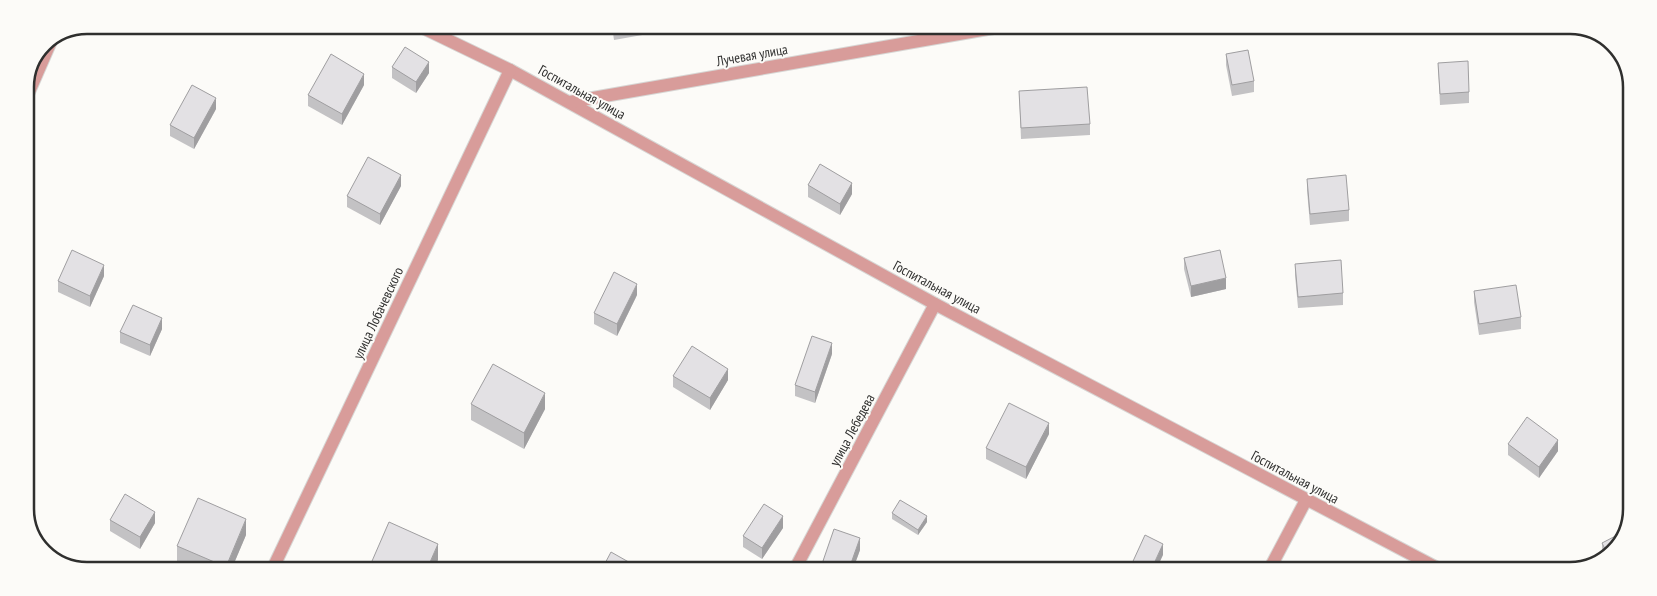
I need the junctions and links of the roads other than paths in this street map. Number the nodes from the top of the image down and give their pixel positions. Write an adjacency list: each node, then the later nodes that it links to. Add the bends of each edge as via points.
1 (436, 34): 4 (street, Госпитальная улица)
2 (959, 34): 6 (street, Лучевая улица)
3 (46, 53): 5 (street)
4 (510, 70): 6 (street, Госпитальная улица); 9 (street, улица Лобачевского)
5 (35, 79)
6 (570, 102): 7 (street, Госпитальная улица)
7 (935, 304): 8 (street, Госпитальная улица); 10 (street, улица Лебедева)
8 (1306, 500): 11 (street); 12 (street, Госпитальная улица)
9 (277, 562)
10 (799, 562)
11 (1272, 562)
12 (1426, 562)

